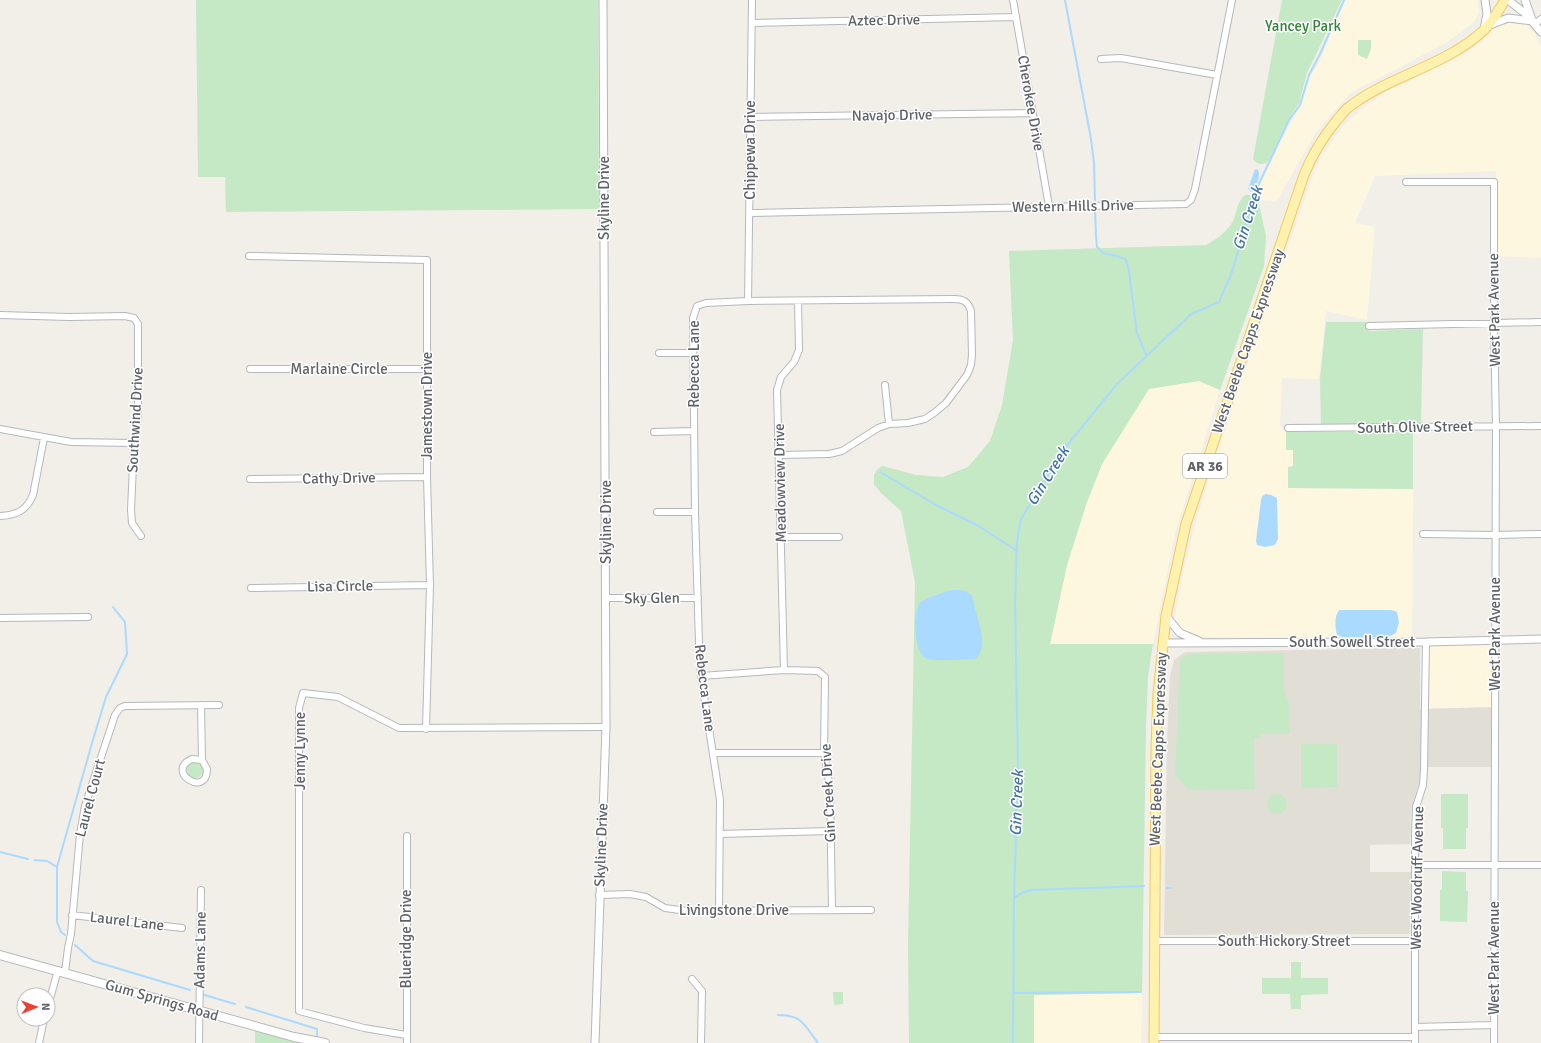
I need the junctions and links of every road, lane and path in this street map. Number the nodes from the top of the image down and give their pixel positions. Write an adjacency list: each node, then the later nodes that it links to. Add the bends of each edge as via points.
1 (603, 0): 55 (street, Skyline Drive)
2 (752, 0): 10 (street, Chippewa Drive)
3 (1013, 0): 8 (street, Cherokee Drive)
4 (1232, 0): 14 (street, Western Hills Drive)
5 (1485, 0): 11 (street, via 1487,14)
6 (1506, 0): 9 (street); 11 (main road, West Beebe Capps Expressway / AR 36)
7 (1525, 0): 9 (street)
8 (1016, 17): 10 (street, Aztec Drive); 15 (street, Cherokee Drive)
9 (1536, 21): 11 (street, via 1508,18); 12 (street)
10 (752, 23): 16 (street, Chippewa Drive)
11 (1484, 29): 57 (main road, West Beebe Capps Expressway / AR 36, via 1451,53 1370,92 1348,108 1312,157 1186,524)
12 (1541, 32)
13 (1101, 59): 14 (street, via 1122,58)
14 (1217, 75): 18 (street, Western Hills Drive, via 1195,189 1191,200 1186,204)
15 (1033, 113): 16 (street, Navajo Drive); 18 (street, Cherokee Drive)
16 (750, 117): 19 (street, Chippewa Drive)
17 (1406, 182): 25 (street, West Park Avenue, via 1494,182)
18 (1049, 206): 19 (street, Western Hills Drive)
19 (750, 213): 21 (street, Chippewa Drive)
20 (249, 256): 30 (street, Jamestown Drive, via 427,260)
21 (748, 301): 22 (street, Rebecca Lane); 28 (street, Rebecca Lane, via 706,303 697,306 693,318)
22 (798, 301): 32 (street, Rebecca Lane, via 960,299 969,305 972,355 967,375 946,403 925,419); 41 (street, Meadowview Drive, via 799,350 794,362 781,377 777,390)
23 (0, 315): 40 (street, Southwind Drive, via 134,318 138,324 138,416)
24 (1541, 322): 25 (street)
25 (1494, 323): 26 (street); 33 (street, West Park Avenue)
26 (1369, 326)
27 (659, 353): 28 (street)
28 (694, 353): 37 (street, Rebecca Lane)
29 (250, 369): 30 (street, Marlaine Circle)
30 (427, 369): 42 (street, Jamestown Drive)
31 (885, 385): 32 (street)
32 (889, 424): 41 (street, Rebecca Lane, via 878,428 842,451 830,454)
33 (1496, 426): 34 (street, South Olive Street); 35 (street, South Olive Street); 49 (street, West Park Avenue)
34 (1541, 426)
35 (1288, 428)
36 (0, 429): 39 (street)
37 (694, 431): 38 (street); 45 (street, Rebecca Lane)
38 (654, 432)
39 (44, 438): 40 (street, via 71,442); 46 (street, via 33,495 29,503 13,515)
40 (134, 443): 50 (street, Southwind Drive, via 131,510 132,523)
41 (780, 455): 51 (street, Meadowview Drive)
42 (427, 477): 43 (street, Cathy Drive); 53 (street, Jamestown Drive)
43 (250, 479)
44 (657, 512): 45 (street)
45 (695, 512): 56 (street, Rebecca Lane)
46 (0, 516)
47 (1423, 534): 49 (street)
48 (1541, 534): 49 (street)
49 (1495, 535): 61 (street, West Park Avenue)
50 (140, 536)
51 (781, 537): 52 (street); 65 (street, Meadowview Drive)
52 (839, 537)
53 (430, 585): 54 (street, Lisa Circle); 70 (street, Jamestown Drive)
54 (251, 588)
55 (606, 598): 56 (street, Sky Glen); 69 (street, Skyline Drive)
56 (698, 598): 66 (street, Rebecca Lane)
57 (1166, 616): 63 (main road, West Beebe Capps Expressway / AR 36); 64 (street, via 1180,633)
58 (88, 617): 59 (street)
59 (0, 618)
60 (1541, 639): 61 (street, South Sowell Street)
61 (1495, 640): 62 (street, South Sowell Street); 79 (street, West Park Avenue)
62 (1426, 642): 64 (street, South Sowell Street); 77 (street, West Woodruff Avenue, via 1424,770 1423,785 1416,807)
63 (1163, 643): 64 (street, South Sowell Street); 87 (main road, West Beebe Capps Expressway / AR 36, via 1156,740)
64 (1207, 643)
65 (784, 670): 66 (street); 71 (street, Gin Creek Drive, via 818,671 825,677)
66 (701, 676): 72 (street, Rebecca Lane)
67 (219, 704): 68 (street, Laurel Court)
68 (201, 705): 73 (street); 85 (street, Laurel Court, via 120,708 85,806 78,841)
69 (606, 727): 70 (street, Jenny Lynne); 81 (street, Skyline Drive)
70 (426, 729): 97 (street, Jenny Lynne, via 399,728 338,697 303,693 299,708 299,1011 364,1028)
71 (824, 753): 72 (street); 74 (street, Gin Creek Drive, via 830,788)
72 (714, 754): 75 (street, Rebecca Lane, via 720,800)
73 (202, 760): 73 (street, via 192,758 186,763 183,771 189,781 201,781 206,776 207,769)
74 (831, 831): 75 (street); 83 (street, Gin Creek Drive)
75 (720, 834): 82 (street, Rebecca Lane)
76 (407, 836): 97 (street, Blueridge Drive)
77 (1415, 865): 79 (street); 88 (street, West Woodruff Avenue)
78 (1541, 865): 79 (street)
79 (1495, 866): 94 (street, West Park Avenue)
80 (201, 890): 93 (street, Adams Lane)
81 (600, 895): 82 (street, Livingstone Drive, via 630,894 646,897 665,908 675,910); 104 (street, Skyline Drive)
82 (719, 910): 83 (street, Livingstone Drive)
83 (832, 910): 84 (street, Livingstone Drive)
84 (871, 910)
85 (72, 915): 86 (street, Laurel Lane); 90 (street, Laurel Court, via 71,934)
86 (182, 928)
87 (1154, 941): 88 (street, South Hickory Street); 98 (main road, West Beebe Capps Expressway / AR 36)
88 (1415, 941): 96 (street, West Woodruff Avenue)
89 (0, 955): 90 (main road, Gum Springs Road)
90 (62, 971): 92 (street, Laurel Court); 93 (main road, Gum Springs Road)
91 (692, 979): 105 (street, via 702,991)
92 (56, 987)
93 (199, 1011): 101 (street, Adams Lane); 102 (main road, Gum Springs Road)
94 (1494, 1025): 96 (street); 106 (street, West Park Avenue)
95 (43, 1027): 100 (street)
96 (1415, 1027): 99 (street, West Woodruff Avenue)
97 (406, 1035): 103 (street, Blueridge Drive)
98 (1154, 1040): 99 (street)
99 (1415, 1040)
100 (40, 1043)
101 (199, 1043)
102 (325, 1043)
103 (407, 1043)
104 (595, 1043)
105 (702, 1043)
106 (1494, 1043)

